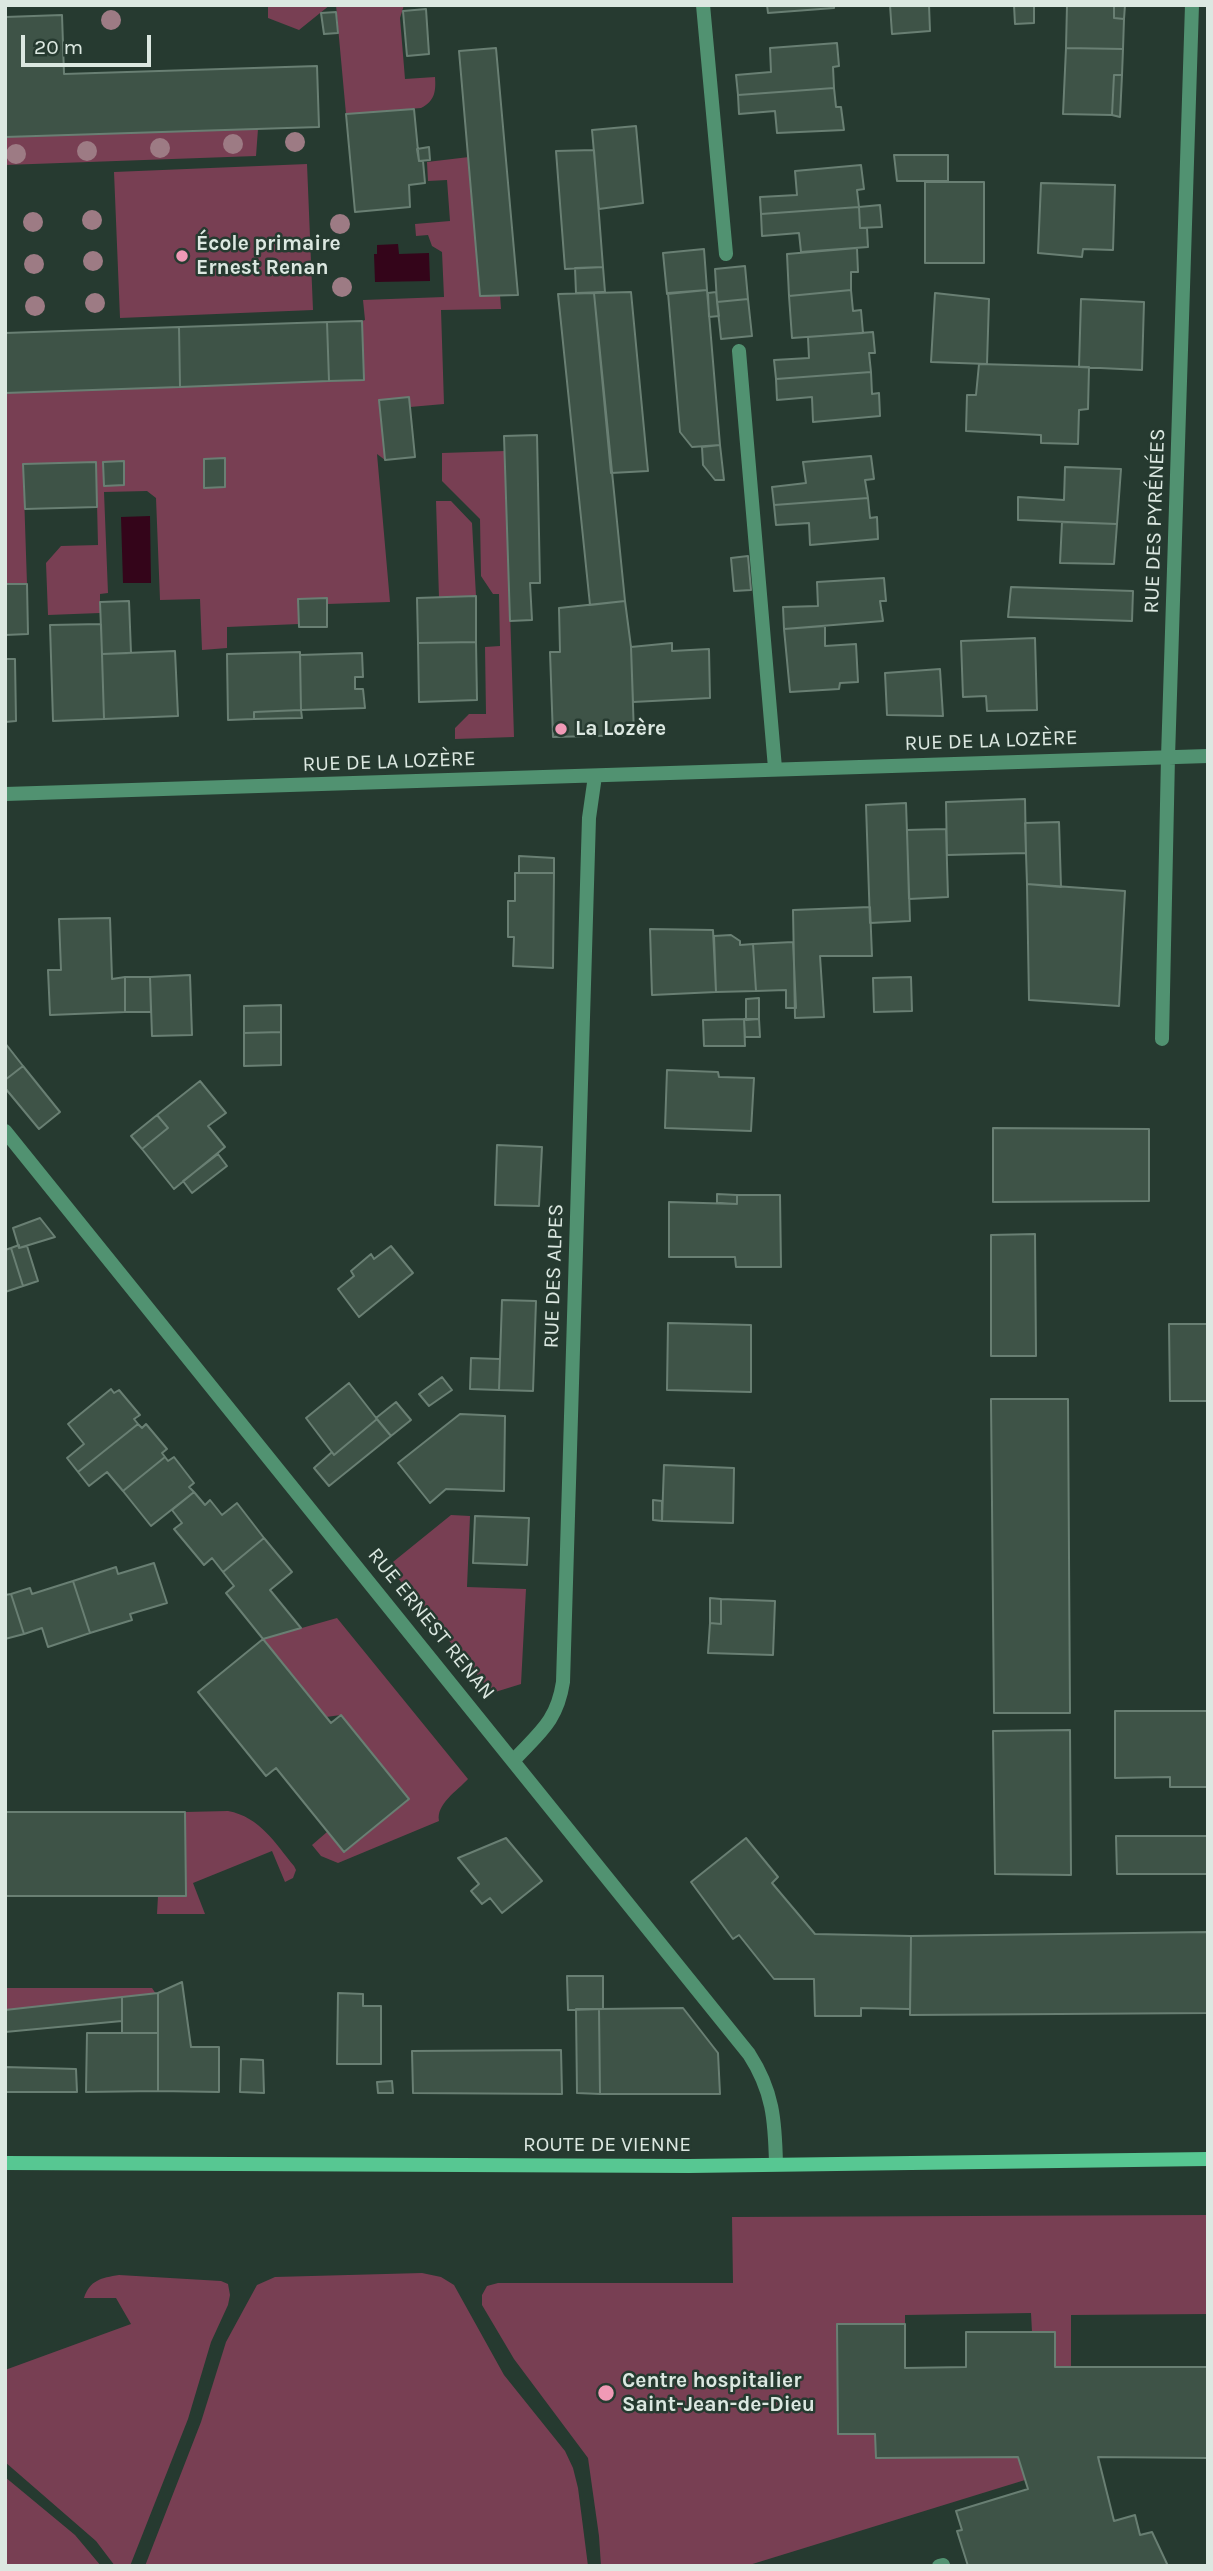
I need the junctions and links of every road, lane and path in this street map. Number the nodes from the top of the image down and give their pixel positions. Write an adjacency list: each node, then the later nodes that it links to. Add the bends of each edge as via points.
1 (703, 5): 3 (street)
2 (1192, 5): 6 (street, RUE DES PYRÉNÉES)
3 (726, 254)
4 (739, 351): 7 (street)
5 (1208, 756): 6 (street, RUE DE LA LOZÈRE)
6 (1168, 757): 7 (street, RUE DE LA LOZÈRE); 10 (street, RUE DES PYRÉNÉES)
7 (775, 768): 8 (street, RUE DE LA LOZÈRE)
8 (595, 776): 9 (street, RUE DE LA LOZÈRE); 12 (street, RUE DES ALPES, via 589,818 563,1682 560,1702 548,1725)
9 (5, 794)
10 (1162, 1039)
11 (5, 1131): 12 (street, RUE ERNEST RENAN)
12 (514, 1760): 15 (street, RUE ERNEST RENAN, via 762,2074 775,2123)
13 (1208, 2159): 15 (main road, ROUTE DE VIENNE)
14 (5, 2163): 15 (main road, ROUTE DE VIENNE)
15 (776, 2164)

